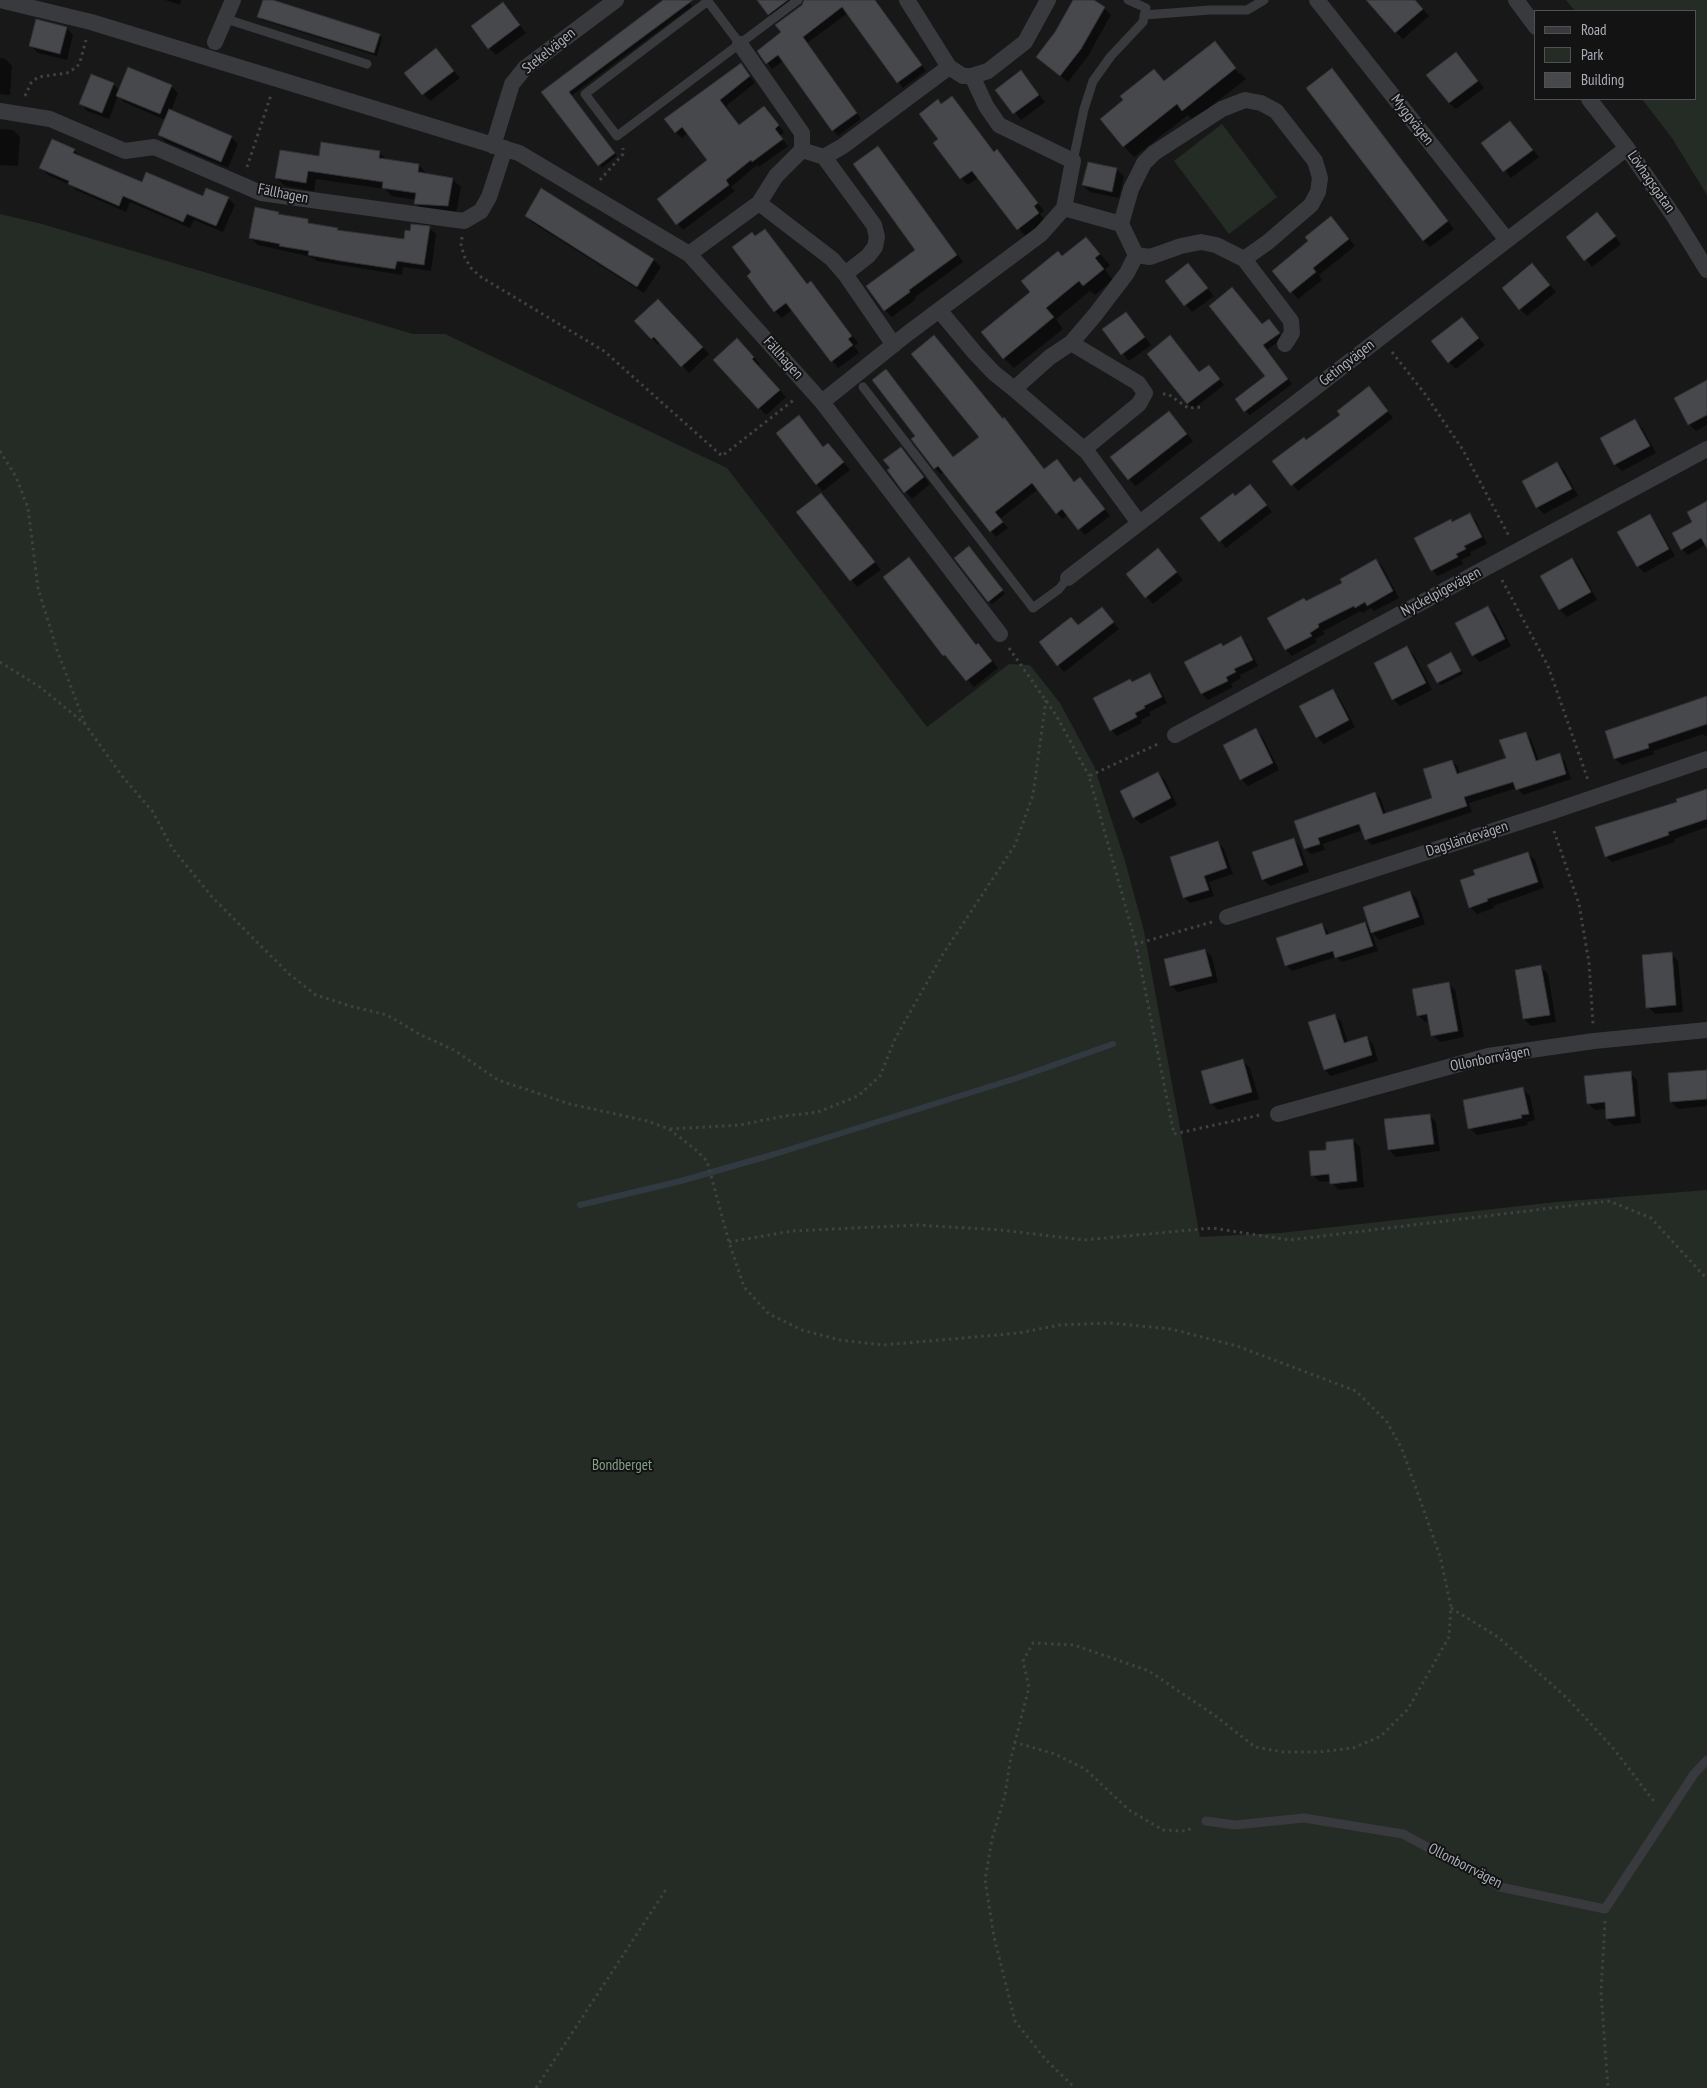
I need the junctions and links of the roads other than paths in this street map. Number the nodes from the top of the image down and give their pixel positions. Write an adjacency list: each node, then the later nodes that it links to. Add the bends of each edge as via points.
1 (0, 0): 22 (street, Fällhagen, via 91,22)
2 (234, 0): 13 (street)
3 (616, 0): 22 (street, Stekelvägen, via 525,68 512,84)
4 (798, 0): 16 (lane)
5 (907, 0): 18 (street)
6 (1048, 0): 19 (street, via 1025,42 988,71)
7 (1128, 0): 12 (lane, via 1146,8)
8 (1264, 0): 12 (lane, via 1247,10)
9 (1317, 0): 30 (street, Myggvägen)
10 (1516, 0): 14 (street)
11 (708, 1): 16 (lane); 16 (lane, via 585,94 617,136)
12 (1144, 15): 26 (lane, via 1143,22 1093,80)
13 (226, 19): 15 (street); 17 (lane)
14 (1534, 24)
15 (215, 42)
16 (740, 44): 24 (street, via 802,133)
17 (367, 64)
18 (949, 67): 19 (street, via 962,76); 25 (street, via 844,146)
19 (972, 76): 26 (street, via 999,125)
20 (1590, 100): 23 (street, Lövhagsgatan)
21 (0, 111): 22 (street, Fällhagen, via 50,119 124,151 154,147 261,193 464,221 481,211 490,197)
22 (499, 147): 31 (street, Fällhagen, via 519,153)
23 (1627, 148): 30 (street, Getingvägen); 34 (street, Lövhagsgatan)
24 (802, 150): 25 (street); 27 (street, via 776,176)
25 (824, 156): 35 (street, via 874,225 877,237 868,256)
26 (1073, 161): 28 (street)
27 (759, 203): 31 (street); 35 (street, via 832,260)
28 (1064, 208): 29 (street); 36 (street, via 1041,234)
29 (1121, 224): 32 (street); 33 (street, via 1131,189 1144,163 1154,153 1233,103 1253,100 1276,111 1315,161 1320,178 1311,206)
30 (1507, 240): 45 (street, Getingvägen)
31 (689, 254): 42 (street, Fällhagen)
32 (1136, 255): 33 (street, via 1150,257 1201,242 1216,245); 37 (street, via 1096,315)
33 (1244, 259): 38 (street, via 1291,321 1292,334)
34 (1707, 270)
35 (845, 274): 39 (street)
36 (940, 310): 39 (street); 41 (street, via 975,353)
37 (1071, 343): 41 (street); 43 (street, via 1138,383 1145,393 1139,404)
38 (1285, 344)
39 (894, 345): 42 (street)
40 (864, 387): 46 (lane, via 1033,608)
41 (1014, 388): 43 (street)
42 (822, 402): 47 (street, Fällhagen)
43 (1084, 449): 45 (street)
44 (1707, 449): 48 (street, Nyckelpigevägen)
45 (1139, 523): 46 (street, Getingvägen)
46 (1068, 578)
47 (1000, 634)
48 (1175, 735)
49 (1707, 759): 50 (street, Dagsländevägen, via 1548,814)
50 (1227, 917)
51 (1707, 1030): 52 (street, Ollonborrvägen, via 1488,1056)
52 (1278, 1114)
53 (1707, 1760): 54 (lane, Ollonborrvägen, via 1694,1774 1606,1909 1500,1887 1403,1834 1304,1818 1235,1825)
54 (1206, 1821)

